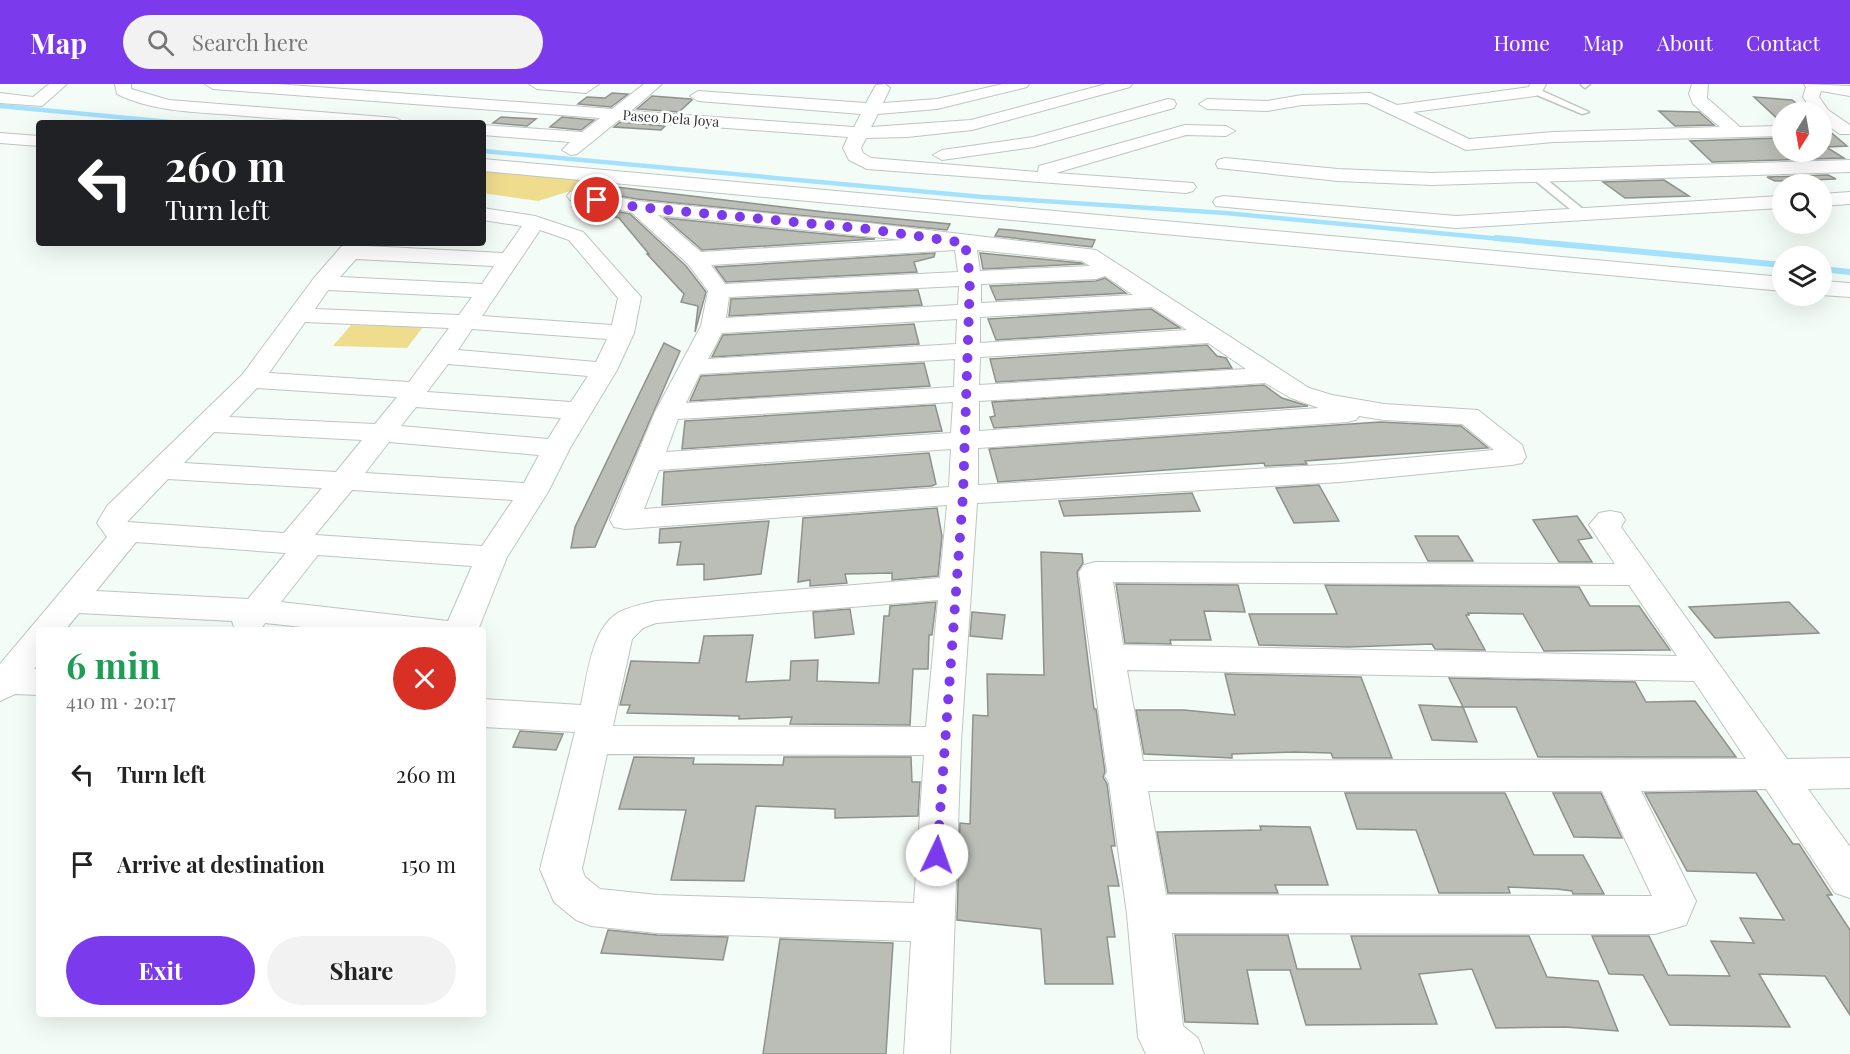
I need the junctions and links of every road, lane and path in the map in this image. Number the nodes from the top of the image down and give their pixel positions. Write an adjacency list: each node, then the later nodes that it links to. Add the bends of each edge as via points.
1 (213, 84): 14 (street, Paseo Dela Joya)
2 (537, 84): 3 (street, via 586,88)
3 (591, 84)
4 (654, 84): 26 (street)
5 (713, 84): 22 (street, via 698,96)
6 (1021, 84): 22 (street, via 938,104)
7 (1124, 84): 21 (street, Paseo Dela Joya)
8 (1700, 84): 37 (street, via 1696,94 1699,100)
9 (1813, 84): 16 (street); 18 (street)
10 (0, 86): 11 (street)
11 (54, 87): 24 (street)
12 (860, 87): 22 (street, via 891,88)
13 (1537, 87): 23 (street); 27 (lane, via 1585,111)
14 (338, 88): 25 (street); 26 (street, Paseo Dela Joya)
15 (118, 90): 25 (street, via 169,105)
16 (1850, 90)
17 (0, 98): 24 (street)
18 (1814, 102)
19 (1168, 104): 31 (street)
20 (1207, 104): 23 (street, via 1267,106 1355,97 1370,98)
21 (1043, 108): 31 (street); 38 (street, Paseo Dela Joya, via 972,125)
22 (871, 109): 38 (street)
23 (1394, 110): 37 (street, via 1466,145 1525,138)
24 (24, 112): 30 (street)
25 (291, 114): 28 (street)
26 (615, 114): 32 (street, via 578,144); 38 (street, Paseo Dela Joya)
27 (1570, 115)
28 (361, 120)
29 (1832, 120): 33 (street)
30 (36, 122)
31 (1089, 126): 41 (street); 42 (street, via 1034,142)
32 (486, 130)
33 (1848, 130): 35 (street)
34 (1772, 131): 37 (street)
35 (1832, 131)
36 (1226, 132): 41 (street, via 1185,130)
37 (1735, 132)
38 (859, 133): 43 (street, via 852,148 855,156)
39 (0, 138): 40 (street)
40 (36, 141)
41 (1132, 147): 49 (street); 51 (street, via 1150,164)
42 (973, 153): 43 (street); 48 (street)
43 (867, 163): 48 (street)
44 (1226, 164): 47 (street)
45 (486, 165): 75 (street)
46 (1850, 166): 50 (street)
47 (1248, 167): 50 (street, via 1403,178); 58 (street)
48 (996, 174): 49 (street)
49 (1023, 176): 51 (street)
50 (1536, 176): 62 (lane)
51 (1159, 185): 52 (street)
52 (1186, 187)
53 (577, 196): 59 (street)
54 (1850, 198): 55 (street)
55 (1832, 199)
56 (1223, 202): 58 (street)
57 (1772, 203): 62 (street)
58 (1266, 205): 62 (street, via 1456,222)
59 (637, 207): 60 (street); 70 (street)
60 (723, 213): 64 (street); 69 (street)
61 (486, 214): 63 (street)
62 (1585, 216)
63 (535, 222): 71 (street); 85 (street, via 576,236 630,297)
64 (806, 223): 65 (street); 68 (street)
65 (965, 243): 68 (street); 72 (street, via 1088,255); 73 (street)
66 (354, 248): 67 (street); 74 (street)
67 (449, 249): 71 (street)
68 (837, 252): 69 (street)
69 (761, 255): 70 (street)
70 (696, 259): 79 (street)
71 (510, 260): 78 (street)
72 (1112, 271): 73 (street); 80 (street)
73 (970, 278): 79 (street); 81 (street)
74 (322, 283): 78 (street); 82 (street)
75 (1772, 283)
76 (1832, 289): 77 (street)
77 (1850, 290)
78 (489, 291): 83 (street)
79 (719, 291): 84 (street)
80 (1159, 300): 81 (street); 86 (street)
81 (969, 310): 84 (street); 87 (street)
82 (298, 315): 83 (street); 92 (street)
83 (467, 322): 85 (street); 88 (street)
84 (713, 326): 89 (street)
85 (622, 333): 90 (street)
86 (1212, 336): 87 (street); 91 (street)
87 (967, 351): 89 (street); 93 (street)
88 (441, 356): 90 (street); 94 (street)
89 (694, 367): 96 (street)
90 (604, 370): 95 (street)
91 (1270, 375): 93 (street); 97 (street, via 1300,393 1327,402)
92 (251, 380): 94 (street); 98 (street)
93 (965, 392): 96 (street); 100 (street)
94 (412, 394): 95 (street); 99 (street)
95 (579, 411): 101 (street)
96 (668, 412): 102 (street)
97 (1384, 412): 100 (street); 106 (street, via 1469,416 1512,451 1512,457 1340,473)
98 (209, 424): 99 (street); 103 (street)
99 (382, 433): 101 (street); 104 (street)
100 (964, 441): 102 (street); 106 (street)
101 (556, 447): 105 (street)
102 (648, 462): 106 (street, via 625,520)
103 (159, 471): 104 (street); 108 (street, via 112,523 118,531)
104 (345, 481): 105 (street); 109 (street)
105 (533, 492): 110 (street)
106 (963, 495): 112 (street)
107 (1610, 519): 111 (street, via 1604,525)
108 (128, 532): 109 (street); 113 (street)
109 (301, 544): 110 (street); 114 (street)
110 (491, 557): 117 (street)
111 (1636, 575): 119 (street, via 1095,572); 120 (street)
112 (955, 588): 123 (street, via 656,612 632,619 618,632); 124 (street)
113 (69, 601): 114 (street); 115 (street)
114 (249, 620): 116 (street)
115 (48, 627)
116 (381, 627)
117 (462, 627)
118 (36, 644): 121 (street)
119 (1109, 657): 120 (street); 127 (street)
120 (1705, 669): 125 (street)
121 (11, 683)
122 (486, 713): 123 (street)
123 (594, 730): 124 (street); 131 (street, via 561,869 569,889 591,907 657,915)
124 (943, 741): 131 (street)
125 (1774, 772): 126 (street); 128 (street); 129 (street)
126 (1850, 773)
127 (1124, 776): 128 (street); 130 (street)
128 (1614, 776): 130 (street, via 1675,901 1671,912)
129 (1850, 880)
130 (1148, 915): 133 (street, via 1161,1037)
131 (933, 923): 132 (street)
132 (927, 1054)
133 (1181, 1054)

